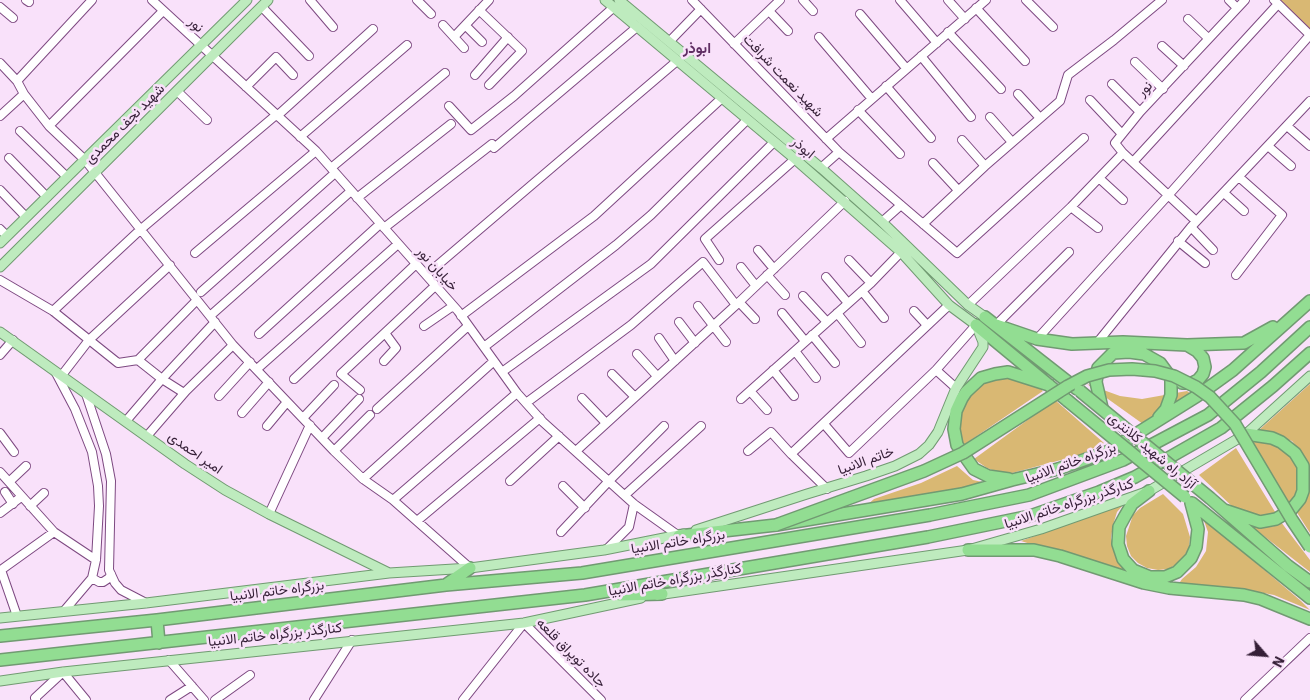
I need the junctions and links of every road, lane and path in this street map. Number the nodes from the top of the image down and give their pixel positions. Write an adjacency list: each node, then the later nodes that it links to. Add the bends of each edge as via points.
1 (92, 0): 67 (street)
2 (247, 0): 53 (main road, شهید نجف محمدی)
3 (310, 0): 36 (street)
4 (489, 0): 25 (street)
5 (606, 0): 20 (main road, ابوذر)
6 (692, 0): 24 (street, شهید نعمت شرافت)
7 (780, 0): 27 (street)
8 (803, 0): 28 (street)
9 (900, 0): 49 (street)
10 (948, 0): 32 (street)
11 (986, 0): 22 (street)
12 (1026, 0): 38 (street)
13 (1162, 0): 88 (street, via 1068,75 1060,101)
14 (1229, 0): 23 (street)
15 (1245, 0): 23 (street, نور)
16 (420, 1): 29 (street)
17 (157, 2): 26 (street, نور)
18 (1276, 2): 42 (street); 112 (street)
19 (265, 3): 55 (street); 57 (main road, شهید نجف محمدی)
20 (616, 4): 37 (main road, ابوذر); 48 (main road, ابوذر); 81 (street, via 514,96 471,130)
21 (0, 7): 31 (street)
22 (976, 8): 32 (street); 59 (street)
23 (1237, 8): 46 (street, نور)
24 (701, 9): 48 (street); 50 (street, شهید نعمت شرافت)
25 (480, 10): 35 (street); 44 (street)
26 (163, 11): 53 (street, نور); 92 (street)
27 (769, 11): 40 (street); 50 (street)
28 (813, 11)
29 (431, 14)
30 (860, 14): 63 (street)
31 (13, 18)
32 (965, 19): 41 (street)
33 (1188, 19): 46 (street)
34 (442, 25): 43 (street)
35 (466, 26): 43 (street); 47 (street)
36 (334, 27)
37 (637, 27): 58 (main road, ابوذر); 138 (street, via 494,148 492,144)
38 (1053, 27)
39 (373, 30): 84 (street)
40 (788, 30)
41 (948, 32): 49 (street); 72 (street)
42 (1310, 35): 126 (street)
43 (454, 37): 54 (street)
44 (508, 37): 66 (street); 69 (street, via 522,51)
45 (819, 37): 78 (street)
46 (1208, 38): 62 (street, نور)
47 (482, 42)
48 (669, 42): 116 (main road, ابوذر)
49 (937, 43): 56 (street)
50 (734, 44): 99 (street, شهید نعمت شرافت)
51 (407, 45): 96 (street)
52 (1162, 46): 62 (street)
53 (201, 47): 57 (street, نور); 111 (main road, شهید نجف محمدی)
54 (464, 48)
55 (309, 56)
56 (921, 56): 63 (street); 86 (street)
57 (212, 57): 71 (street, خیابان نور); 74 (main road, شهید نجف محمدی)
58 (677, 61): 77 (main road, ابوذر); 159 (street)
59 (1024, 61)
60 (1135, 62): 73 (street)
61 (0, 63): 67 (street)
62 (1184, 66): 73 (street, نور)
63 (906, 68): 70 (street)
64 (445, 73): 117 (street)
65 (293, 75): 71 (street, via 276,57)
66 (475, 75)
67 (18, 81): 75 (street)
68 (1112, 84): 83 (street)
69 (489, 85)
70 (886, 86): 78 (street); 97 (street)
71 (246, 87): 84 (street, خیابان نور)
72 (1002, 89)
73 (1163, 89): 83 (street, نور)
74 (177, 92): 89 (street); 118 (main road, شهید نجف محمدی)
75 (24, 94): 85 (street); 92 (street)
76 (1018, 94): 88 (street)
77 (722, 98): 90 (main road, ابوذر); 184 (street, via 594,216)
78 (872, 99): 82 (street)
79 (1090, 100): 95 (street)
80 (1310, 101): 93 (street)
81 (449, 106)
82 (858, 110): 99 (street); 108 (street)
83 (1140, 112): 95 (street, نور)
84 (276, 115): 96 (street, خیابان نور); 141 (street)
85 (0, 116)
86 (971, 117)
87 (990, 117): 102 (street)
88 (1040, 118): 102 (street)
89 (207, 120)
90 (747, 120): 101 (main road, ابوذر); 212 (street, via 616,246)
91 (451, 124): 128 (street)
92 (49, 126): 111 (street)
93 (1287, 126): 103 (street); 104 (street)
94 (20, 131): 120 (street)
95 (1122, 134): 107 (street, via 1115,143)
96 (300, 137): 105 (street, خیابان نور)
97 (931, 138)
98 (1084, 138): 136 (street, شهید نعمت شرافت, via 957,253)
99 (826, 139): 106 (street, شهید نعمت شرافت)
100 (962, 140): 114 (street)
101 (774, 142): 110 (main road, ابوذر); 226 (street, via 651,264)
102 (1012, 142): 114 (street)
103 (1268, 146): 115 (street); 119 (street)
104 (1310, 146)
105 (316, 151): 117 (street, خیابان نور); 150 (street)
106 (839, 152): 116 (street); 131 (street, شهید نعمت شرافت)
107 (1123, 153): 112 (street); 121 (street)
108 (900, 154)
109 (9, 158): 127 (street)
110 (795, 159): 130 (main road, ابوذر); 151 (street, via 705,239)
111 (85, 160): 118 (street); 120 (main road, شهید نجف محمدی)
112 (1133, 162): 126 (street)
113 (933, 163): 123 (street)
114 (984, 166): 123 (street)
115 (1291, 166)
116 (821, 168): 135 (main road, ابوذر)
117 (333, 170): 124 (street, خیابان نور); 168 (street)
118 (95, 172): 141 (street); 156 (main road, شهید نجف محمدی)
119 (1239, 177): 125 (street); 161 (street, via 1282,216)
120 (67, 178): 127 (main road, شهید نجف محمدی)
121 (1099, 178): 129 (street); 132 (street)
122 (0, 190): 134 (street)
123 (958, 190): 136 (street)
124 (351, 191): 128 (street, خیابان نور); 186 (street)
125 (1224, 193): 133 (street); 137 (street)
126 (1168, 195): 137 (street); 202 (street)
127 (47, 197): 134 (main road, شهید نجف محمدی)
128 (357, 198): 138 (street, خیابان نور)
129 (1123, 200)
130 (845, 201): 148 (main road, ابوذر); 158 (street)
131 (901, 205): 135 (street); 136 (street, شهید نعمت شرافت)
132 (1071, 207): 139 (street); 176 (street)
133 (1244, 211)
134 (26, 217): 142 (main road, شهید نجف محمدی)
135 (882, 222): 176 (main road, ابوذر)
136 (923, 224)
137 (1194, 224): 143 (street); 147 (street)
138 (382, 226): 145 (street, خیابان نور); 199 (street)
139 (1098, 228)
140 (0, 229): 142 (street)
141 (140, 230): 155 (street); 180 (street)
142 (7, 236): 144 (main road, شهید نجف محمدی)
143 (1178, 241): 153 (street); 209 (street)
144 (0, 243)
145 (398, 244): 154 (street, خیابان نور); 223 (street)
146 (758, 250): 158 (street)
147 (1213, 250)
148 (901, 252): 164 (street); 175 (main road, ابوذر)
149 (1069, 252): 195 (street)
150 (196, 253)
151 (719, 260)
152 (849, 260): 164 (street)
153 (1205, 263)
154 (416, 264): 159 (street, خیابان نور); 234 (street)
155 (170, 265): 171 (street); 204 (street)
156 (0, 267)
157 (741, 267): 166 (street)
158 (774, 269): 160 (street)
159 (426, 275): 165 (street, خیابان نور)
160 (767, 275): 166 (street); 169 (street)
161 (1236, 275)
162 (826, 277): 174 (street)
163 (0, 280): 180 (street)
164 (871, 283): 167 (street)
165 (436, 286): 177 (street, خیابان نور); 198 (street)
166 (756, 286): 173 (street)
167 (862, 291): 174 (street); 185 (street)
168 (201, 292)
169 (785, 295)
170 (803, 296): 190 (street)
171 (197, 300): 186 (street); 217 (street)
172 (1310, 302): 179 (highway)
173 (738, 303): 187 (street); 194 (street); 251 (street, via 702,262 631,325)
174 (848, 303): 183 (street)
175 (949, 305): 188 (main road, ابوذر); 191 (street)
176 (968, 305): 188 (main road, ابوذر)
177 (453, 306): 184 (street, خیابان نور); 192 (street)
178 (698, 306): 194 (street)
179 (1300, 310): 211 (highway, via 1244,343); 262 (highway, via 1232,370)
180 (53, 311): 204 (street)
181 (914, 311): 191 (street)
182 (782, 313): 207 (street)
183 (837, 313): 190 (street); 208 (street)
184 (461, 316): 193 (street, خیابان نور)
185 (884, 318)
186 (213, 319): 210 (street); 233 (street)
187 (755, 319)
188 (980, 321): 195 (highway, آزاد راه شهید کلانتری); 225 (street); 237 (highway, آزاد راه شهید کلانتری); 238 (main road, خاتم الانبیا, via 983,347)
189 (679, 322): 205 (street)
190 (826, 322): 200 (street)
191 (928, 325): 261 (street)
192 (424, 326)
193 (468, 326): 212 (street, خیابان نور); 253 (street)
194 (713, 326): 205 (street); 206 (street)
195 (996, 326): 202 (highway); 252 (highway, آزاد راه شهید کلانتری, bridge)
196 (1310, 327): 315 (highway, بزرگراه خاتم الانبیا, via 1208,414 1123,460 1029,495 930,516 582,573)
197 (0, 332): 203 (main road, امیر احمدی)
198 (385, 333): 218 (street, via 396,348); 239 (street, via 341,374)
199 (259, 334)
200 (812, 335): 207 (street); 222 (street)
201 (659, 338): 220 (street)
202 (1037, 339): 209 (highway, via 1072,344)
203 (13, 340): 215 (street); 227 (main road, امیر احمدی)
204 (89, 340): 217 (street, via 118,363); 227 (street)
205 (695, 342): 220 (street)
206 (726, 342)
207 (805, 342): 213 (street)
208 (861, 342)
209 (1097, 343): 211 (highway)
210 (233, 345): 221 (street); 241 (street)
211 (1187, 345): 232 (highway, via 1203,358 1206,367 1203,374 1192,383 1181,383)
212 (484, 347): 219 (street, خیابان نور)
213 (794, 351): 224 (street); 231 (street)
214 (1310, 353): 317 (highway, via 1221,428 1135,477 1030,516)
215 (0, 354)
216 (637, 354): 229 (street)
217 (138, 360): 233 (street)
218 (384, 361)
219 (494, 361): 226 (street, خیابان نور); 279 (street)
220 (675, 361): 229 (street)
221 (250, 362): 223 (street); 244 (street)
222 (835, 363)
223 (257, 369): 235 (street)
224 (773, 370): 240 (street); 245 (street)
225 (936, 370): 238 (street); 261 (street, via 850,453)
226 (502, 372): 242 (street, خیابان نور)
227 (59, 373): 243 (main road, امیر احمدی); 308 (street, via 92,452 99,506)
228 (612, 374): 246 (street)
229 (658, 376): 246 (street)
230 (1310, 376): 268 (main road, کنارگذر بزرگراه خاتم الانبیا)
231 (816, 378)
232 (1171, 378): 252 (highway, via 1160,362 1144,354 1113,353 1098,368 1096,382); 262 (highway, via 1171,395 1166,409)
233 (162, 379): 241 (street); 259 (street)
234 (294, 379)
235 (269, 382): 250 (street); 255 (street)
236 (334, 385): 257 (street)
237 (1049, 385): 280 (highway, via 1008,372 995,374 981,378 966,392 956,411 956,445 968,463 988,476); 292 (highway, آزاد راه شهید کلانتری, bridge)
238 (956, 388): 285 (main road, خاتم الانبیا, via 929,446 895,466)
239 (360, 390)
240 (750, 391): 249 (street); 254 (street)
241 (184, 393): 269 (street)
242 (517, 393): 251 (street, خیابان نور); 291 (street)
243 (86, 394): 259 (main road, امیر احمدی); 312 (street, via 106,454 111,481)
244 (219, 396)
245 (794, 396)
246 (635, 397): 260 (street)
247 (582, 398): 260 (street)
248 (359, 399): 271 (street)
249 (741, 399)
250 (287, 402): 257 (street); 263 (street)
251 (526, 403): 258 (street, خیابان نور)
252 (1102, 408): 297 (highway, آزاد راه شهید کلانتری, bridge)
253 (377, 409)
254 (767, 410)
255 (242, 414)
256 (370, 415): 272 (street)
257 (303, 418): 264 (street)
258 (540, 418): 270 (street, خیابان نور); 300 (street)
259 (126, 421): 269 (main road, امیر احمدی)
260 (606, 423): 273 (street)
261 (824, 424): 276 (street)
262 (1153, 424): 280 (highway, via 1109,451 1058,469)
263 (266, 426)
264 (310, 426): 271 (street); 299 (street)
265 (664, 426): 283 (street)
266 (700, 426): 289 (street)
267 (0, 433): 275 (street)
268 (1246, 434): 286 (main road, کنارگذر بزرگراه خاتم الانبیا); 297 (highway, via 1272,438 1295,453 1303,466 1303,491 1291,510 1276,519 1260,522)
269 (147, 436): 299 (main road, امیر احمدی, via 224,490)
270 (559, 436): 273 (street, خیابان نور); 281 (street)
271 (322, 438): 272 (street)
272 (334, 451): 279 (street)
273 (576, 451): 283 (street, خیابان نور)
274 (748, 451): 276 (street, via 771,432)
275 (14, 452)
276 (790, 454): 285 (street)
277 (26, 466): 282 (street)
278 (0, 472): 282 (street)
279 (363, 479): 291 (street)
280 (1012, 480): 301 (highway, via 962,494)
281 (510, 481)
282 (8, 482): 290 (street)
283 (608, 482): 289 (street, خیابان نور); 296 (street)
284 (563, 486): 296 (street)
285 (827, 489): 304 (main road, خاتم الانبیا)
286 (1149, 491): 292 (highway, via 1132,504 1119,528 1118,544 1123,559 1133,570 1150,577 1177,572 1191,558 1198,529); 307 (main road, کنارگذر بزرگراه خاتم الانبیا, via 1041,529)
287 (5, 492): 293 (street)
288 (44, 493): 295 (street)
289 (625, 495): 294 (street, خیابان نور)
290 (21, 497): 293 (street); 295 (street)
291 (393, 500): 300 (street)
292 (1188, 500): 318 (highway, آزاد راه شهید کلانتری)
293 (12, 504): 298 (street)
294 (634, 504): 304 (street, خیابان نور); 306 (street, via 629,527)
295 (30, 506): 302 (street)
296 (585, 508): 303 (street)
297 (1224, 510): 314 (highway, آزاد راه شهید کلانتری)
298 (0, 514)
299 (268, 514): 311 (main road, امیر احمدی)
300 (417, 521): 309 (street)
301 (776, 525): 304 (highway); 305 (highway, bridge, via 915,474 962,453 1087,376 1108,370 1132,369 1174,376 1210,398 1235,424)
302 (54, 532): 308 (street); 310 (street)
303 (561, 532)
304 (679, 536): 306 (main road)
305 (1310, 547)
306 (606, 549): 309 (main road)
307 (968, 550): 316 (main road, کنارگذر بزرگراه خاتم الانبیا); 323 (highway, via 1034,550 1144,583 1261,599)
308 (96, 560): 313 (street)
309 (470, 568): 311 (main road); 315 (highway)
310 (1, 570): 321 (street)
311 (389, 573): 319 (main road)
312 (111, 574): 313 (street, via 103,582); 319 (street, via 121,590)
313 (92, 578): 320 (street)
314 (1310, 582)
315 (446, 585): 324 (highway, بزرگراه خاتم الانبیا)
316 (662, 594): 317 (highway); 325 (main road, کنارگذر بزرگراه خاتم الانبیا)
317 (585, 595): 329 (highway)
318 (1310, 598)
319 (146, 602): 320 (main road)
320 (64, 611): 321 (main road)
321 (17, 616): 322 (main road)
322 (0, 618)
323 (1310, 619)
324 (157, 620): 326 (highway, بزرگراه خاتم الانبیا); 329 (highway)
325 (524, 623): 328 (main road, کنارگذر بزرگراه خاتم الانبیا); 342 (street); 343 (street, جاده توپراق قلعه)
326 (3, 635)
327 (1310, 638): 344 (street)
328 (352, 640): 330 (main road, کنارگذر بزرگراه خاتم الانبیا); 341 (street)
329 (159, 644): 331 (highway)
330 (169, 660): 332 (main road, کنارگذر بزرگراه خاتم الانبیا); 335 (street)
331 (0, 662)
332 (63, 672): 334 (main road, کنارگذر بزرگراه خاتم الانبیا); 336 (street); 337 (street)
333 (250, 675): 340 (street)
334 (0, 681)
335 (192, 686): 338 (street); 339 (street)
336 (36, 700)
337 (86, 700)
338 (170, 700)
339 (204, 700)
340 (215, 700)
341 (314, 700)
342 (463, 700)
343 (600, 700)
344 (1244, 700)

